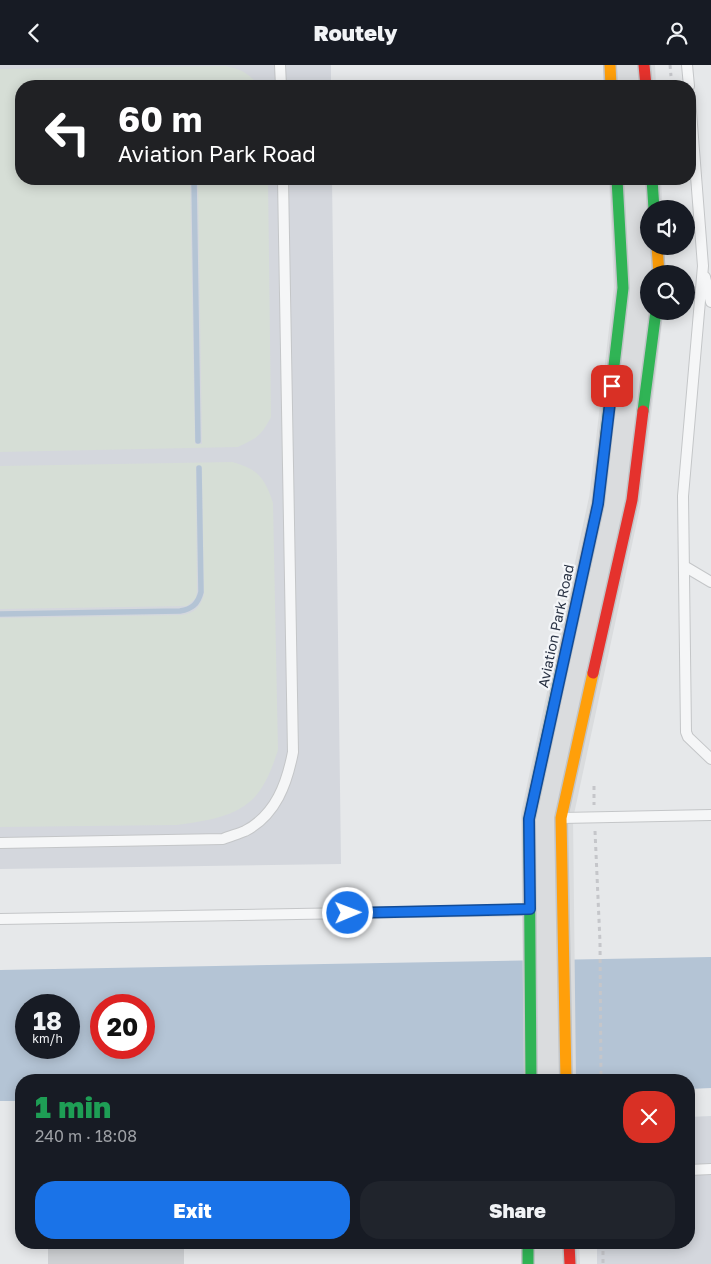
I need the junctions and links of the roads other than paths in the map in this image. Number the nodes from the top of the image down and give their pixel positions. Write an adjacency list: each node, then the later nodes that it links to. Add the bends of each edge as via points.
1 (280, 65): 5 (lane)
2 (610, 65): 6 (main road)
3 (644, 65): 7 (main road)
4 (687, 65): 8 (lane)
5 (281, 80)
6 (611, 80)
7 (645, 80)
8 (688, 80)
9 (696, 176): 14 (lane)
10 (282, 185): 22 (lane, via 293,752 288,777 278,800 264,817 246,830 223,839)
11 (617, 185): 23 (main road, Aviation Park Road, via 623,288 598,504 529,819)
12 (652, 185): 13 (main road)
13 (653, 200)
14 (703, 266): 15 (lane); 17 (lane, via 683,496)
15 (711, 303)
16 (655, 320): 21 (main road, via 632,500)
17 (684, 565): 18 (lane); 19 (lane, via 686,732)
18 (711, 581)
19 (711, 759)
20 (711, 815): 21 (lane)
21 (561, 818): 26 (main road)
22 (0, 843)
23 (530, 909): 24 (lane); 25 (main road, Aviation Park Road)
24 (0, 919)
25 (531, 1074)
26 (566, 1074)
27 (711, 1169): 28 (lane)
28 (695, 1170)
29 (528, 1249): 31 (main road)
30 (569, 1249): 32 (main road)
31 (528, 1264)
32 (570, 1264)

